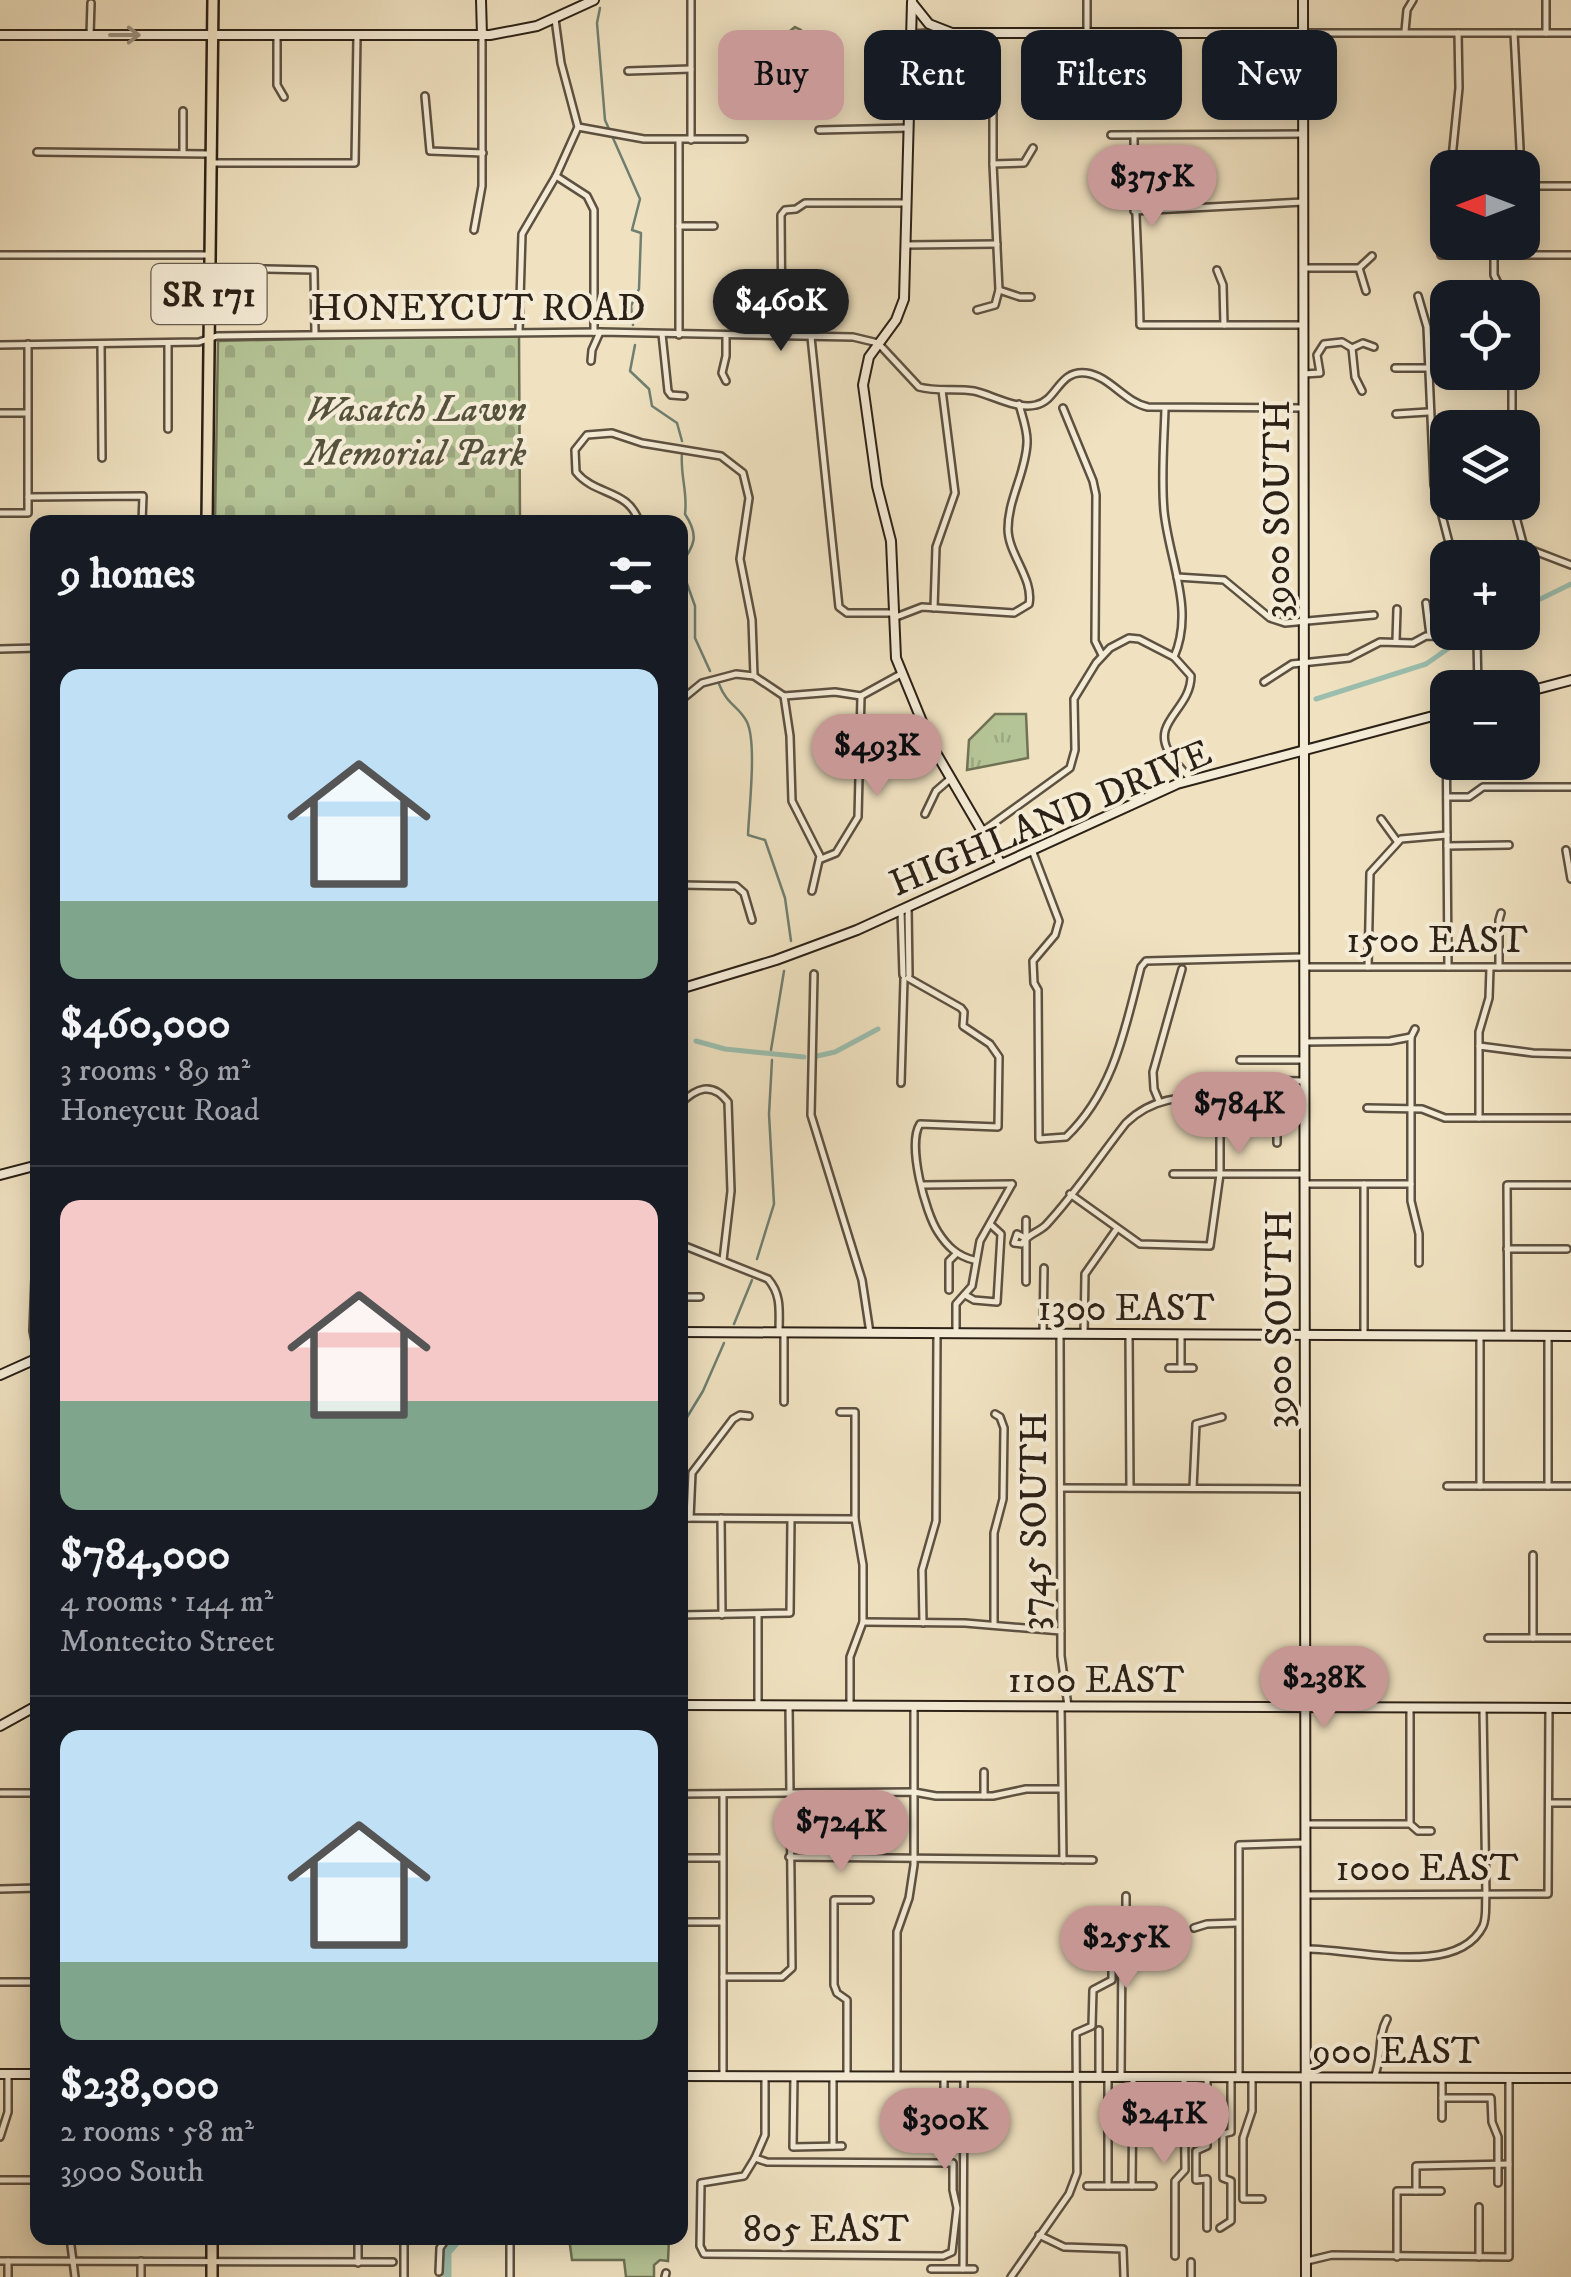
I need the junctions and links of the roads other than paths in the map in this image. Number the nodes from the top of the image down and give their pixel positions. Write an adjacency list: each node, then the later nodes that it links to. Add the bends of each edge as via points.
1 (212, 0): 24 (main road, SR 171)
2 (481, 0): 27 (main road)
3 (594, 0): 11 (main road)
4 (692, 0): 28 (street)
5 (1087, 0): 14 (street)
6 (1303, 0): 15 (main road, 3900 SOUTH)
7 (1414, 0): 17 (street)
8 (1546, 0): 20 (street)
9 (911, 1): 12 (main road); 13 (main road, via 925,21)
10 (90, 3): 23 (street)
11 (556, 19): 27 (main road); 36 (street)
12 (912, 30)
13 (944, 30)
14 (1087, 30)
15 (1303, 30)
16 (1337, 32): 17 (street)
17 (1405, 32): 18 (street)
18 (1458, 33): 19 (street); 46 (street)
19 (1514, 33): 20 (street); 47 (street)
20 (1546, 33): 21 (street)
21 (1571, 33)
22 (0, 35): 23 (main road)
23 (90, 35): 24 (main road, one-way to 24)
24 (212, 35): 25 (main road); 51 (main road, SR 171)
25 (277, 35): 26 (main road); 30 (street, via 277,85)
26 (357, 36): 27 (main road); 51 (street, via 356,163)
27 (482, 36): 49 (street)
28 (692, 68): 29 (street); 43 (street)
29 (628, 72)
30 (284, 96)
31 (425, 96): 49 (street, via 430,151)
32 (183, 110): 50 (street)
33 (909, 120): 37 (main road)
34 (994, 120): 52 (street)
35 (1303, 120): 39 (main road, 3900 SOUTH)
36 (578, 127): 42 (street); 53 (street)
37 (909, 128): 38 (street); 56 (main road)
38 (819, 130)
39 (1303, 134): 41 (street); 57 (main road, 3900 SOUTH)
40 (1112, 135): 41 (street)
41 (1134, 135): 58 (street)
42 (679, 140): 43 (street); 59 (street)
43 (692, 140): 44 (street)
44 (744, 140)
45 (1032, 148): 52 (street, via 1024,163)
46 (1453, 150)
47 (1520, 150)
48 (37, 152): 50 (street)
49 (483, 152): 61 (street)
50 (183, 154): 51 (street)
51 (211, 158): 67 (main road, SR 171)
52 (994, 164): 62 (street)
53 (556, 176): 80 (street, via 522,234); 81 (street, via 584,193 594,210)
54 (1540, 186): 55 (street)
55 (1571, 186)
56 (907, 202): 63 (main road); 86 (street, via 805,203 781,215)
57 (1303, 202): 58 (street); 70 (main road, 3900 SOUTH)
58 (1134, 211): 78 (street, via 1140,325)
59 (679, 226): 60 (street); 85 (street)
60 (714, 226)
61 (474, 230)
62 (997, 244): 63 (street); 73 (street)
63 (906, 245): 90 (main road, via 903,304)
64 (0, 254): 67 (street)
65 (1540, 254): 66 (street)
66 (1571, 254)
67 (210, 255): 69 (main road, SR 171)
68 (1372, 256): 71 (street)
69 (210, 268): 82 (street, via 314,270); 88 (main road, SR 171)
70 (1303, 268): 71 (street); 79 (main road, 3900 SOUTH)
71 (1359, 268): 74 (street)
72 (1217, 270): 78 (street)
73 (999, 290): 75 (street); 77 (street, via 995,305)
74 (1366, 291)
75 (1032, 296)
76 (1418, 296): 98 (street)
77 (977, 310)
78 (1224, 325): 79 (street)
79 (1304, 325): 99 (main road, 3900 SOUTH)
80 (519, 332): 81 (street, HONEYCUT ROAD); 82 (street, HONEYCUT ROAD)
81 (597, 332): 83 (street, HONEYCUT ROAD); 96 (street)
82 (315, 334): 88 (street, HONEYCUT ROAD)
83 (662, 334): 85 (street, HONEYCUT ROAD); 103 (street, via 668,391)
84 (726, 334): 85 (street, HONEYCUT ROAD); 86 (street, HONEYCUT ROAD); 100 (street)
85 (679, 335)
86 (782, 337): 87 (street, HONEYCUT ROAD)
87 (812, 337): 90 (street, HONEYCUT ROAD); 126 (street, via 839,607)
88 (208, 339): 89 (street, HONEYCUT ROAD); 117 (main road, SR 171)
89 (168, 343): 92 (street, HONEYCUT ROAD); 112 (street)
90 (878, 343): 101 (street, via 915,384); 126 (main road, via 863,385 892,540)
91 (28, 344): 92 (street, HONEYCUT ROAD); 93 (street, HONEYCUT ROAD); 110 (street)
92 (101, 344): 113 (street)
93 (0, 345)
94 (1374, 347): 95 (street, via 1363,342)
95 (1352, 348): 99 (street, via 1324,344 1317,355 1320,373); 102 (street)
96 (592, 361)
97 (1395, 368): 98 (street)
98 (1428, 368): 108 (street)
99 (1304, 374): 107 (main road, 3900 SOUTH)
100 (726, 380)
101 (942, 390): 104 (street); 124 (street, via 956,484 936,547)
102 (1362, 391)
103 (684, 396)
104 (1019, 404): 106 (street, via 1041,403 1064,378 1085,373 1137,404); 124 (street, via 1027,446 1008,530 1029,604 1014,614)
105 (1064, 408): 133 (street, via 1094,481 1095,635)
106 (1165, 408): 107 (street); 122 (street, via 1164,508)
107 (1303, 408): 128 (main road, 3900 SOUTH)
108 (1429, 412): 111 (street); 120 (street, via 1434,486)
109 (0, 413): 110 (street)
110 (28, 413): 114 (street)
111 (1396, 414)
112 (168, 429)
113 (102, 458)
114 (28, 497): 115 (street, via 28,513); 116 (street, via 143,496)
115 (0, 513)
116 (142, 515)
117 (208, 515)
118 (635, 515): 137 (street, via 627,501 579,476 574,450 587,435 612,433 721,456 744,473 748,498 740,558)
119 (1517, 520): 121 (street, via 1524,548)
120 (1449, 540)
121 (1571, 564)
122 (1176, 578): 128 (street, via 1224,580 1276,621); 134 (street, via 1184,625)
123 (1426, 604): 129 (street)
124 (934, 608): 126 (street)
125 (1397, 610): 130 (street)
126 (893, 615): 136 (main road)
127 (1374, 615): 128 (street)
128 (1304, 624): 135 (main road, 3900 SOUTH)
129 (1430, 635): 130 (street)
130 (1396, 641): 135 (street, via 1349,658)
131 (0, 648): 132 (street)
132 (30, 648)
133 (1102, 655): 134 (street, via 1134,638); 153 (street, via 1074,699 1070,768)
134 (1174, 657): 147 (street, via 1191,676 1191,686 1166,724 1165,744)
135 (1303, 662): 139 (street); 145 (main road, 3900 SOUTH)
136 (901, 674): 143 (street); 146 (main road)
137 (754, 676): 141 (street, via 712,679); 142 (street)
138 (1571, 680): 140 (main road)
139 (1264, 682)
140 (1540, 688)
141 (688, 696)
142 (784, 696): 143 (street); 160 (street, via 792,801)
143 (860, 696): 160 (street, via 858,817 836,854)
144 (1430, 716): 145 (main road, HIGHLAND DRIVE)
145 (1304, 749): 147 (main road, HIGHLAND DRIVE); 168 (main road, 3900 SOUTH)
146 (951, 778): 151 (street); 153 (main road)
147 (1190, 780): 158 (main road, HIGHLAND DRIVE)
148 (1446, 780): 150 (street)
149 (1571, 786): 150 (street, via 1483,787 1469,797)
150 (1446, 797): 154 (street)
151 (925, 814)
152 (1382, 820): 155 (street)
153 (983, 831): 161 (main road)
154 (1446, 834): 155 (street); 156 (street)
155 (1397, 842): 170 (street, via 1370,873)
156 (1447, 846): 157 (street); 171 (street)
157 (1509, 846)
158 (1032, 850): 161 (main road, HIGHLAND DRIVE); 168 (street, 1500 EAST, via 1059,921 1034,961 1039,1139 1066,1137 1108,1080 1146,961)
159 (1566, 850): 162 (street)
160 (821, 859): 164 (street)
161 (1002, 864): 165 (main road, HIGHLAND DRIVE)
162 (1571, 879)
163 (688, 885): 167 (street, via 736,886)
164 (812, 891)
165 (904, 909): 176 (street); 177 (main road, HIGHLAND DRIVE)
166 (1502, 912): 173 (street)
167 (752, 920)
168 (1304, 962): 170 (street, 1500 EAST); 180 (main road, 3900 SOUTH)
169 (1571, 966): 173 (street, 1500 EAST)
170 (1368, 967): 171 (street, 1500 EAST)
171 (1448, 967): 172 (street, 1500 EAST)
172 (1490, 967): 173 (street, 1500 EAST); 181 (street)
173 (1499, 967)
174 (1182, 969): 190 (street, via 1152,1072)
175 (814, 974): 225 (street, via 810,1108 862,1280)
176 (906, 977): 188 (street); 201 (street, via 961,1008 963,1026 996,1049 1001,1064 998,1127 920,1124 916,1158)
177 (688, 987)
178 (1415, 1029): 179 (street)
179 (1411, 1037): 180 (street); 192 (street)
180 (1304, 1042): 184 (main road, 3900 SOUTH)
181 (1479, 1046): 182 (street); 193 (street)
182 (1571, 1054)
183 (1240, 1060): 184 (street)
184 (1304, 1060): 187 (main road, 3900 SOUTH)
185 (1249, 1080): 186 (street)
186 (1277, 1081): 187 (street); 195 (street)
187 (1304, 1081): 200 (main road, 3900 SOUTH)
188 (901, 1083)
189 (688, 1096): 214 (street, via 709,1088 729,1109 731,1191)
190 (1159, 1101): 198 (street, via 1220,1097); 205 (street, via 1126,1123)
191 (1367, 1108): 192 (street)
192 (1411, 1108): 193 (street); 203 (street)
193 (1479, 1118): 194 (street)
194 (1571, 1118)
195 (1277, 1143)
196 (30, 1169): 199 (main road)
197 (1173, 1174): 198 (street)
198 (1220, 1174): 200 (street); 208 (street, via 1210,1246 1140,1244)
199 (0, 1175)
200 (1305, 1179): 202 (street); 233 (main road, 3900 SOUTH)
201 (922, 1184): 207 (street, via 1012,1184); 213 (street, via 934,1228)
202 (1364, 1184): 203 (street); 234 (street)
203 (1411, 1184): 216 (street)
204 (1571, 1185): 211 (street, via 1507,1185)
205 (1070, 1194): 208 (street); 209 (street)
206 (1026, 1220): 209 (street)
207 (990, 1224): 215 (street); 220 (street, via 1001,1234 997,1302)
208 (1116, 1230): 230 (street, via 1085,1274)
209 (1025, 1238): 218 (street)
210 (688, 1247): 214 (street)
211 (1507, 1249): 212 (street); 236 (street)
212 (1567, 1249)
213 (956, 1254): 215 (street); 219 (street, via 949,1261)
214 (723, 1260): 224 (street, via 756,1272 776,1289)
215 (974, 1260): 220 (street)
216 (1419, 1263)
217 (1044, 1268): 228 (street)
218 (1026, 1282)
219 (949, 1290)
220 (966, 1295): 227 (street, via 956,1304)
221 (688, 1297): 222 (street)
222 (700, 1297)
223 (688, 1332): 224 (main road, 1300 EAST)
224 (781, 1333): 225 (main road, 1300 EAST); 244 (street)
225 (870, 1333): 226 (main road, 1300 EAST)
226 (938, 1334): 227 (main road, 1300 EAST); 266 (street, via 936,1520 922,1570)
227 (956, 1334): 228 (main road, 1300 EAST)
228 (1043, 1334): 229 (main road, 1300 EAST)
229 (1060, 1334): 230 (main road, 1300 EAST); 253 (street, 3745 SOUTH)
230 (1084, 1334): 231 (main road, 1300 EAST)
231 (1128, 1335): 232 (main road, 1300 EAST); 254 (street)
232 (1181, 1335): 233 (main road, 1300 EAST); 241 (street)
233 (1305, 1335): 234 (main road, 1300 EAST); 256 (main road, 3900 SOUTH)
234 (1364, 1336): 235 (main road, 1300 EAST)
235 (1480, 1336): 236 (main road, 1300 EAST); 250 (street)
236 (1508, 1336): 237 (main road, 1300 EAST)
237 (1548, 1336): 238 (main road, 1300 EAST); 251 (street)
238 (1571, 1336)
239 (30, 1361): 243 (main road)
240 (1169, 1368): 241 (street)
241 (1181, 1368): 242 (street)
242 (1194, 1368)
243 (0, 1375)
244 (784, 1402)
245 (840, 1412): 260 (street, via 855,1412)
246 (995, 1414): 267 (street, via 1003,1422 1004,1499 994,1533)
247 (749, 1416): 257 (street, via 733,1420 692,1473)
248 (1222, 1417): 255 (street, via 1196,1424)
249 (1447, 1486): 250 (street)
250 (1480, 1486): 251 (street)
251 (1548, 1486): 252 (street)
252 (1571, 1486)
253 (1061, 1488): 254 (street); 268 (street, 3745 SOUTH)
254 (1130, 1488): 255 (street)
255 (1193, 1488): 256 (street)
256 (1306, 1489): 278 (main road, 3900 SOUTH)
257 (690, 1518): 258 (street)
258 (721, 1518): 259 (street); 263 (street)
259 (791, 1519): 260 (street); 264 (street, via 790,1613)
260 (855, 1520): 265 (street)
261 (1533, 1556): 270 (street)
262 (688, 1614): 263 (street)
263 (722, 1615): 264 (street)
264 (758, 1616): 273 (street)
265 (862, 1622): 266 (street); 275 (street, via 850,1658)
266 (923, 1623): 267 (street)
267 (994, 1626): 268 (street)
268 (1061, 1630): 277 (street, 3745 SOUTH)
269 (1488, 1638): 270 (street)
270 (1533, 1638): 271 (street)
271 (1571, 1638)
272 (688, 1705): 273 (main road, 1100 EAST)
273 (758, 1706): 274 (main road, 1100 EAST)
274 (789, 1706): 275 (main road, 1100 EAST); 288 (street)
275 (850, 1706): 276 (main road, 1100 EAST)
276 (914, 1706): 277 (main road, 1100 EAST); 289 (street)
277 (1064, 1706): 278 (main road, 1100 EAST); 286 (street, 3745 SOUTH)
278 (1306, 1706): 279 (main road, 1100 EAST); 296 (main road, 3900 SOUTH)
279 (1410, 1708): 283 (main road, 1100 EAST); 297 (street)
280 (1549, 1708): 281 (main road, 1100 EAST); 283 (main road, 1100 EAST); 294 (street)
281 (1571, 1708)
282 (30, 1709): 284 (main road)
283 (1483, 1709): 309 (street)
284 (0, 1726)
285 (984, 1772): 293 (street)
286 (1061, 1789): 293 (street); 304 (street, 3745 SOUTH)
287 (30, 1792): 290 (street)
288 (789, 1792): 289 (street); 292 (street); 303 (street)
289 (914, 1792): 293 (street); 300 (street)
290 (1, 1793)
291 (688, 1794): 292 (street)
292 (723, 1794): 302 (street)
293 (984, 1796)
294 (1549, 1803): 295 (street); 309 (street, 1000 EAST, via 1548,1894)
295 (1571, 1803)
296 (1306, 1824): 297 (street); 299 (main road, 3900 SOUTH)
297 (1410, 1824): 298 (street)
298 (1430, 1831)
299 (1306, 1843): 308 (main road, 3900 SOUTH); 314 (street, via 1239,1845)
300 (914, 1857): 303 (street); 304 (street); 331 (street, via 897,1932)
301 (688, 1858): 302 (street)
302 (723, 1858): 313 (street)
303 (789, 1858): 318 (street, via 792,1970 782,1977)
304 (1063, 1860): 305 (street)
305 (1093, 1860)
306 (30, 1888): 307 (street)
307 (0, 1889)
308 (1306, 1895): 309 (street, 1000 EAST); 317 (main road, 3900 SOUTH)
309 (1486, 1895): 317 (street, via 1485,1922 1458,1952 1360,1955)
310 (1126, 1896): 334 (street, via 1126,1925 1112,1925 1112,1980 1093,1990 1092,2026 1076,2032)
311 (870, 1900): 330 (street, via 834,1900 834,1985 846,2000)
312 (688, 1922): 313 (street)
313 (723, 1922): 318 (street)
314 (1237, 1923): 315 (street); 340 (street)
315 (1194, 1928)
316 (1122, 1944): 336 (street)
317 (1306, 1948): 342 (main road, 3900 SOUTH)
318 (723, 1977): 326 (street)
319 (0, 1982): 320 (street)
320 (30, 1982)
321 (1388, 2019): 343 (street)
322 (1099, 2030): 335 (street)
323 (4, 2074): 324 (main road); 349 (street, via 8,2112)
324 (30, 2074)
325 (688, 2076): 326 (main road, 900 EAST)
326 (724, 2076): 327 (main road, 900 EAST)
327 (765, 2076): 328 (main road, 900 EAST); 355 (street, via 765,2135)
328 (794, 2076): 329 (main road, 900 EAST); 353 (street, via 794,2147)
329 (833, 2076): 330 (main road, 900 EAST); 353 (street)
330 (847, 2076): 331 (main road, 900 EAST)
331 (896, 2077): 332 (main road, 900 EAST)
332 (944, 2077): 333 (main road, 900 EAST); 351 (street)
333 (964, 2077): 334 (main road, 900 EAST); 391 (street)
334 (1076, 2077): 335 (main road, 900 EAST); 371 (street, via 1077,2173)
335 (1104, 2077): 336 (main road, 900 EAST); 362 (street)
336 (1121, 2078): 337 (main road, 900 EAST)
337 (1134, 2078): 338 (main road, 900 EAST); 363 (street)
338 (1184, 2078): 339 (main road, 900 EAST); 378 (street)
339 (1207, 2078): 340 (main road, 900 EAST); 369 (street, via 1207,2146 1196,2151 1196,2180 1207,2180)
340 (1235, 2078): 341 (main road, 900 EAST); 370 (street, via 1231,2132 1224,2134 1231,2221)
341 (1252, 2078): 342 (main road, 900 EAST); 367 (street, via 1243,2199)
342 (1306, 2078): 343 (main road, 900 EAST); 385 (main road, 3900 SOUTH)
343 (1374, 2078): 344 (main road, 900 EAST)
344 (1442, 2078): 345 (main road, 900 EAST); 347 (street)
345 (1509, 2078): 346 (main road, 900 EAST); 357 (street)
346 (1571, 2078)
347 (1442, 2098): 348 (street); 356 (street, via 1491,2098)
348 (1442, 2118)
349 (0, 2136)
350 (930, 2139): 351 (street)
351 (944, 2139): 352 (street)
352 (958, 2139)
353 (833, 2146): 354 (street)
354 (842, 2146)
355 (755, 2158): 355 (street, 805 EAST, via 744,2176 701,2183 702,2253 950,2254 958,2208 952,2163)
356 (1498, 2164): 357 (street); 360 (street); 365 (street, via 1416,2166)
357 (1509, 2164): 380 (street, via 1508,2257)
358 (0, 2180): 359 (street)
359 (30, 2180)
360 (1498, 2183)
361 (1088, 2186): 362 (street)
362 (1108, 2186): 363 (street)
363 (1132, 2186): 364 (street)
364 (1153, 2186)
365 (1416, 2191): 366 (street); 379 (street, via 1397,2191)
366 (1441, 2192)
367 (1262, 2199)
368 (1480, 2207): 380 (street)
369 (1207, 2228)
370 (1220, 2228)
371 (1040, 2235): 400 (street); 401 (street, via 1064,2248 1123,2249)
372 (71, 2245): 383 (street)
373 (212, 2245): 386 (main road)
374 (358, 2245): 387 (street)
375 (404, 2245): 398 (street)
376 (442, 2245): 393 (street)
377 (510, 2245): 399 (street)
378 (1175, 2256)
379 (1398, 2257): 380 (street); 385 (street)
380 (1479, 2257)
381 (0, 2261): 382 (street)
382 (8, 2261): 383 (street); 394 (street)
383 (72, 2261): 384 (street); 395 (street)
384 (141, 2261): 386 (street); 396 (street)
385 (1306, 2261): 403 (main road, 3900 SOUTH)
386 (212, 2262): 387 (street); 397 (main road)
387 (358, 2262): 388 (street)
388 (393, 2262)
389 (1191, 2262): 402 (street)
390 (930, 2269): 391 (street)
391 (963, 2269): 392 (street)
392 (974, 2269)
393 (439, 2272)
394 (8, 2277)
395 (75, 2277)
396 (141, 2277)
397 (212, 2277)
398 (404, 2277)
399 (510, 2277)
400 (1011, 2277)
401 (1124, 2277)
402 (1191, 2277)
403 (1306, 2277)

